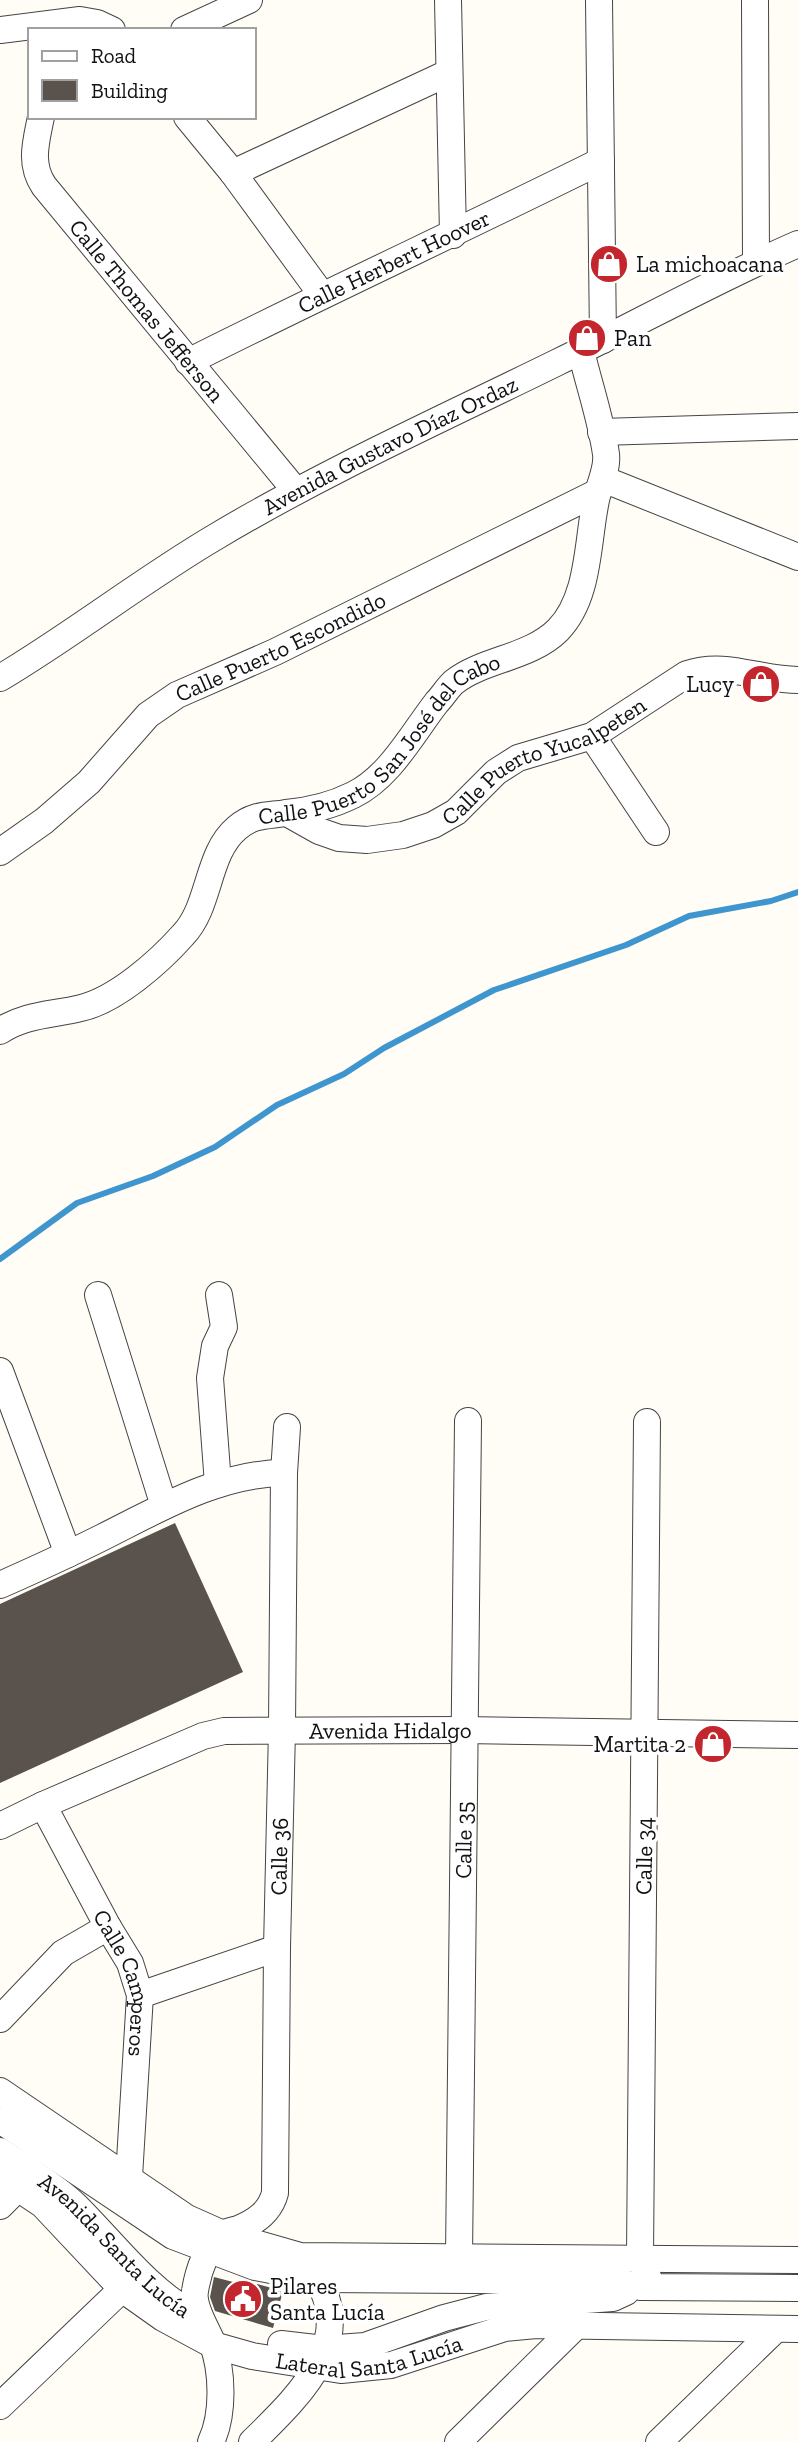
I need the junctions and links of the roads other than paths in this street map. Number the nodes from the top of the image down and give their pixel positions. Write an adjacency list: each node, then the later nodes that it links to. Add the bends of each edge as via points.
1 (249, 0): 7 (street)
2 (447, 0): 9 (street)
3 (599, 0): 12 (street, Calle Puerto San José del Cabo)
4 (755, 0): 16 (street)
5 (58, 18): 6 (street); 8 (street)
6 (108, 28)
7 (188, 28)
8 (0, 30)
9 (448, 73): 13 (street); 14 (street)
10 (41, 119): 19 (street, Calle Thomas Jefferson, via 34,163 37,176)
11 (189, 119): 13 (street)
12 (601, 161): 14 (street, Calle Herbert Hoover); 18 (street, Calle Puerto San José del Cabo)
13 (233, 173): 17 (street)
14 (453, 235): 17 (street, Calle Herbert Hoover)
15 (798, 244): 16 (street, Avenida Gustavo Díaz Ordaz)
16 (756, 262): 18 (street, Avenida Gustavo Díaz Ordaz)
17 (321, 295): 19 (street, Calle Herbert Hoover)
18 (592, 345): 21 (street, Calle Puerto San José del Cabo); 23 (street, Avenida Gustavo Díaz Ordaz)
19 (188, 362): 23 (street, Calle Thomas Jefferson)
20 (798, 426): 21 (street)
21 (601, 432): 22 (street, Calle Puerto San José del Cabo, via 607,457)
22 (600, 486): 24 (street); 28 (street, Calle Puerto San José del Cabo, via 584,575 575,604 558,630 526,651 454,682 377,779 354,795); 30 (street, Calle Puerto Escondido, via 300,640 177,695 148,715 89,782)
23 (295, 490): 25 (street, Avenida Gustavo Díaz Ordaz, via 159,570)
24 (798, 557)
25 (0, 678)
26 (798, 680): 27 (street, Calle Puerto Yucalpeten, via 733,669 702,669 659,691)
27 (593, 736): 28 (street, Calle Puerto Yucalpeten, via 518,758 496,772 456,812 403,835 339,838); 29 (street)
28 (287, 813): 31 (street, Calle Puerto San José del Cabo, via 256,816 236,829 221,850 199,911 185,934 121,990 83,1008 37,1015)
29 (656, 832)
30 (0, 852)
31 (0, 1031)
32 (99, 1295): 40 (street)
33 (219, 1295): 39 (street, via 224,1327 215,1346 210,1378)
34 (0, 1371): 41 (street)
35 (468, 1421): 44 (street, Calle 35)
36 (647, 1422): 45 (street, Calle 34)
37 (287, 1427): 38 (street, Calle 36)
38 (285, 1474): 39 (street, via 265,1473); 43 (street, Calle 36)
39 (218, 1484): 40 (street)
40 (164, 1506): 41 (street)
41 (68, 1554): 42 (street)
42 (0, 1585)
43 (282, 1730): 44 (street, Avenida Hidalgo); 47 (street, Avenida Hidalgo, via 203,1736); 50 (street, Calle 36)
44 (463, 1730): 45 (street, Avenida Hidalgo); 61 (street, Calle 35)
45 (646, 1734): 46 (street, Avenida Hidalgo); 60 (street, Calle 34)
46 (798, 1735)
47 (43, 1804): 48 (street, Avenida Hidalgo); 49 (street, Calle Camperos)
48 (0, 1826)
49 (108, 1927): 51 (street, Calle Camperos, via 130,1963); 52 (street, via 63,1953)
50 (277, 1948): 51 (street); 58 (street, Calle 36, via 275,2193 272,2204 257,2219)
51 (140, 1995): 56 (street, Calle Camperos)
52 (0, 2019)
53 (0, 2091): 56 (street)
54 (0, 2120): 58 (street, Avenida Santa Lucía, via 173,2236)
55 (0, 2151): 67 (street, Avenida Santa Lucía, via 72,2203 156,2290)
56 (129, 2177): 58 (street)
57 (6, 2190): 66 (street, Lateral Santa Lucía, via 43,2205)
58 (216, 2243): 59 (street); 63 (street, Avenida Santa Lucía, via 255,2267); 67 (street, via 202,2264 194,2295)
59 (300, 2256): 61 (street); 63 (street)
60 (640, 2257): 61 (street); 62 (street); 64 (street, Calle 34)
61 (458, 2258)
62 (798, 2260)
63 (318, 2279): 64 (street, Avenida Santa Lucía, via 613,2281); 71 (street, via 330,2309 330,2331)
64 (646, 2287): 65 (street, Avenida Santa Lucía); 71 (street, Avenida Santa Lucía, via 613,2298 486,2307)
65 (798, 2288)
66 (122, 2289): 70 (street, Lateral Santa Lucía); 72 (street)
67 (202, 2320): 70 (street); 71 (street, Avenida Santa Lucía)
68 (577, 2325): 69 (street, Lateral Santa Lucía); 71 (street, Lateral Santa Lucía, via 505,2328 391,2365 341,2370); 77 (street)
69 (787, 2330): 78 (street)
70 (213, 2345): 71 (street, Lateral Santa Lucía, via 252,2356); 73 (street)
71 (321, 2358): 74 (street, via 303,2389)
72 (0, 2406)
73 (219, 2406): 74 (street, via 226,2421 239,2428); 75 (street)
74 (272, 2423): 76 (street)
75 (211, 2442)
76 (252, 2442)
77 (458, 2442)
78 (659, 2442)

